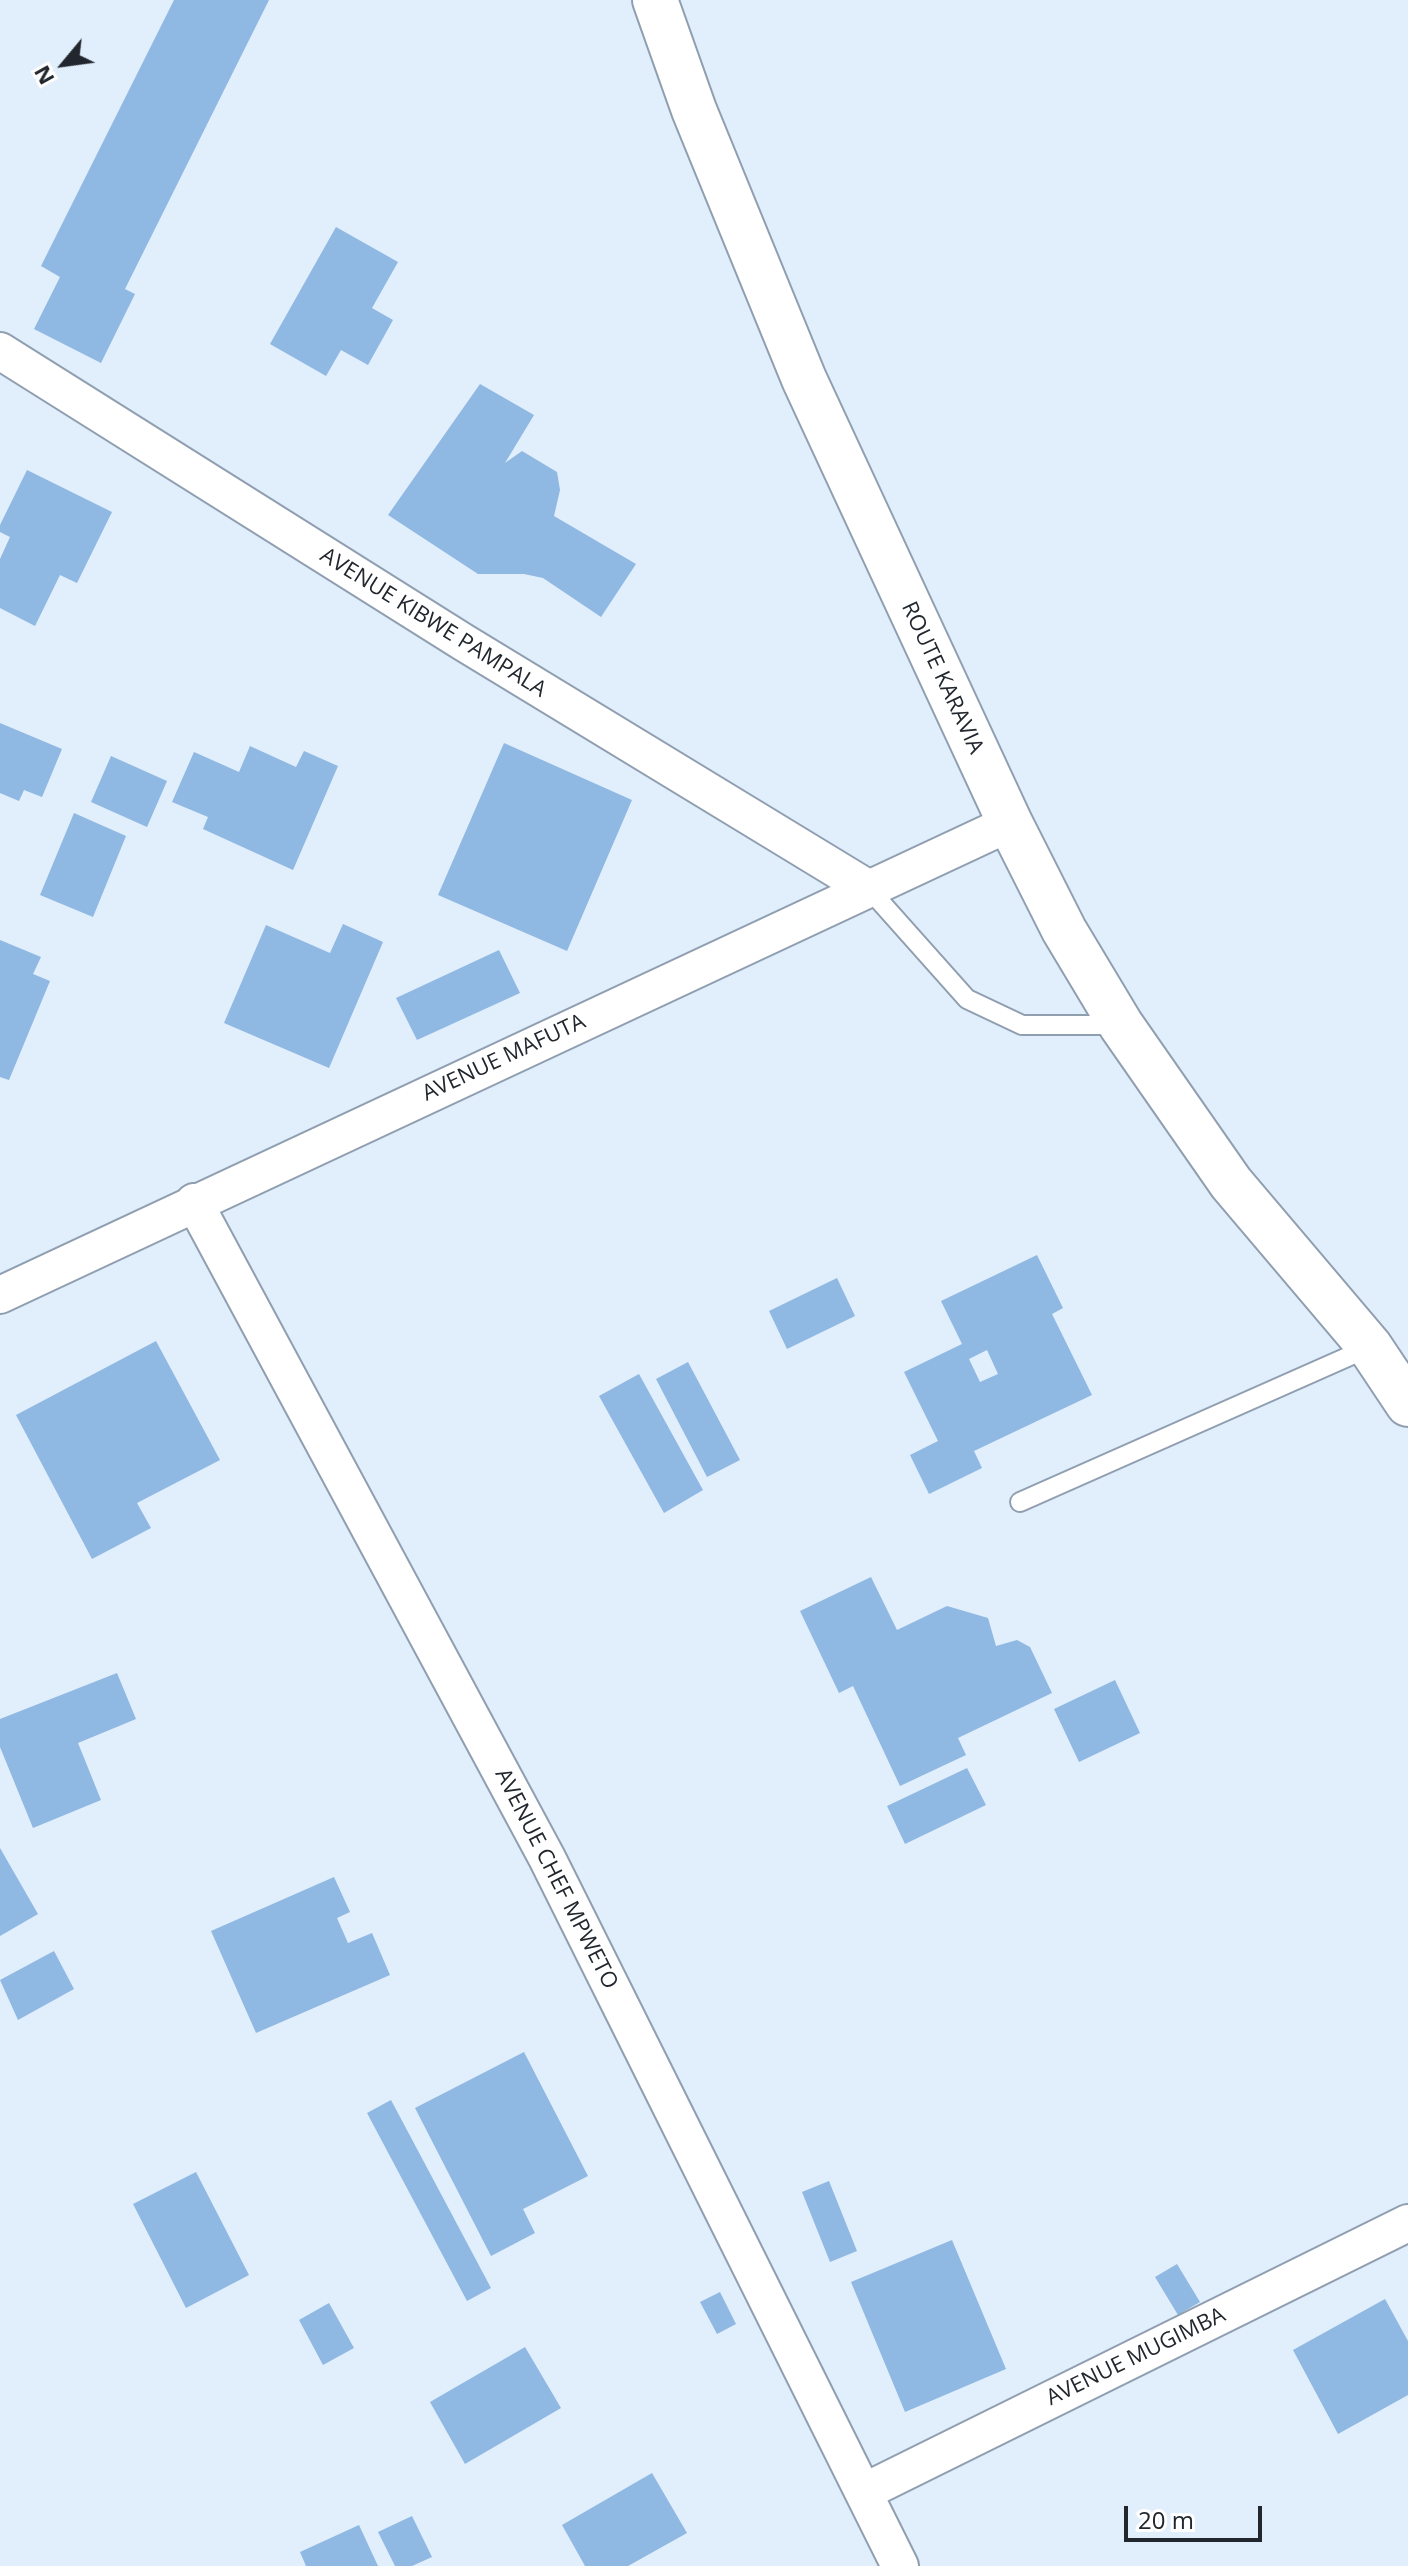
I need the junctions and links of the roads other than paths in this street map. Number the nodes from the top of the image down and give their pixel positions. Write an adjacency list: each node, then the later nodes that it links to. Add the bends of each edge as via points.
1 (655, 0): 3 (street, ROUTE KARAVIA, via 804,379)
2 (0, 352): 4 (street, AVENUE KIBWE PAMPALA)
3 (1010, 823): 4 (street, AVENUE MAFUTA); 5 (street, ROUTE KARAVIA, via 1064,930)
4 (869, 889): 5 (lane, via 967,999 1022,1025); 6 (street, AVENUE MAFUTA)
5 (1121, 1025): 8 (street, ROUTE KARAVIA, via 1231,1183)
6 (194, 1202): 7 (street, AVENUE MAFUTA); 12 (street, AVENUE CHEF MPWETO, via 547,1858)
7 (0, 1295)
8 (1370, 1347): 9 (street, ROUTE KARAVIA); 10 (lane)
9 (1408, 1404)
10 (1020, 1502)
11 (1408, 2223): 12 (street, AVENUE MUGIMBA)
12 (864, 2492): 13 (street, AVENUE CHEF MPWETO)
13 (891, 2563)

